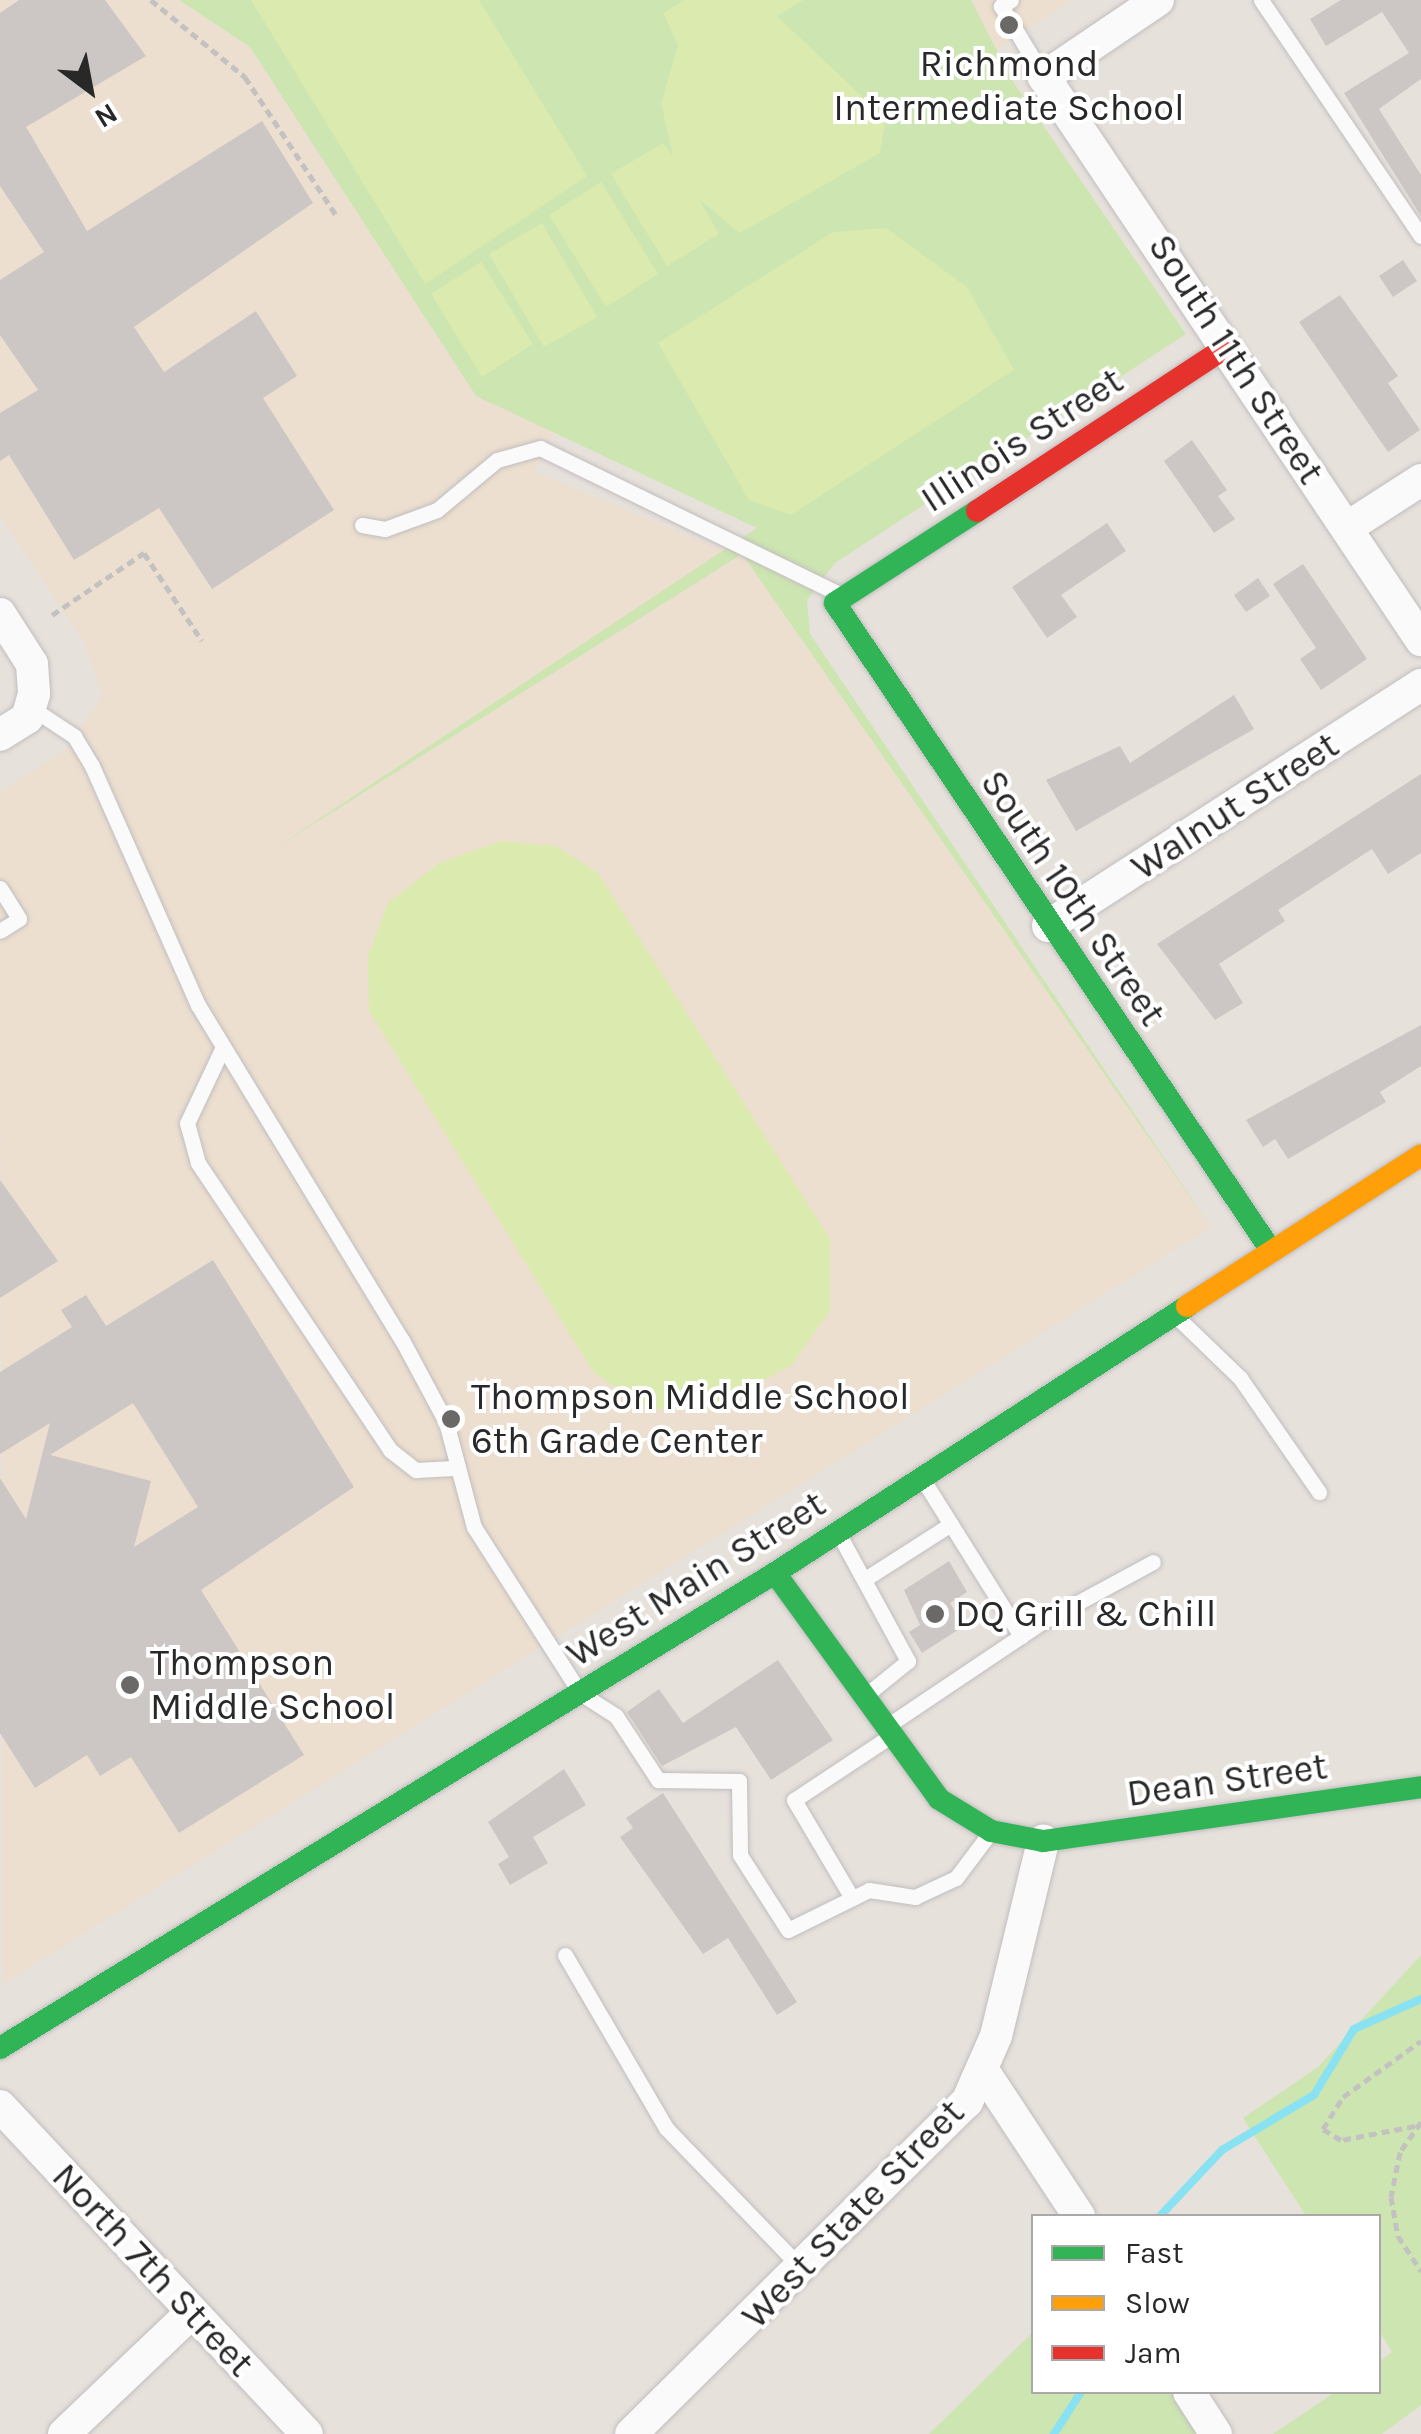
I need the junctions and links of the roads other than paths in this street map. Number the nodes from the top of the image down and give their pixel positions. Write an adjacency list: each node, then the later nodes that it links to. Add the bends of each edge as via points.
1 (1158, 0): 4 (street)
2 (1261, 0): 5 (lane)
3 (1003, 2): 4 (lane)
4 (1045, 78): 6 (street, South 11th Street)
5 (1421, 236)
6 (1227, 347): 9 (street, South 11th Street); 10 (street, Illinois Street)
7 (1421, 480): 9 (street)
8 (362, 525): 10 (lane, via 385,530 437,510 496,460 540,448)
9 (1348, 527): 12 (street, South 11th Street)
10 (850, 594): 17 (street, South 10th Street, via 835,604)
11 (0, 614): 14 (street, via 32,664)
12 (1421, 640)
13 (1421, 685): 17 (street, Walnut Street)
14 (32, 701): 15 (street); 19 (lane, via 74,736 92,766 155,921)
15 (0, 735)
16 (0, 888): 18 (lane, via 19,919)
17 (1048, 926): 21 (street, South 10th Street)
18 (0, 931)
19 (224, 1047): 23 (lane, via 402,1340 446,1422); 23 (lane, via 188,1123 198,1163 390,1450 416,1470)
20 (1421, 1155): 21 (street, West Main Street)
21 (1270, 1249): 22 (street, West Main Street)
22 (1173, 1312): 24 (street, West Main Street); 25 (lane, via 1240,1378)
23 (454, 1468): 32 (lane, via 504,1584)
24 (922, 1477): 26 (lane); 27 (street, West Main Street)
25 (1319, 1492)
26 (951, 1524): 30 (lane); 31 (lane)
27 (838, 1532): 29 (street, West Main Street); 30 (lane)
28 (1153, 1562): 31 (lane)
29 (775, 1573): 32 (street, West Main Street); 33 (street, Dean Street)
30 (865, 1579): 33 (lane, via 908,1661)
31 (1021, 1636): 34 (lane)
32 (580, 1693): 38 (lane, via 616,1716 658,1780 739,1781 740,1855 788,1930); 40 (street, West Main Street)
33 (865, 1696): 34 (street, Dean Street)
34 (890, 1730): 36 (street, Dean Street, via 938,1799); 38 (lane, via 794,1800)
35 (1421, 1787): 37 (street, Dean Street)
36 (992, 1831): 37 (street, Dean Street); 38 (lane, via 956,1878 915,1897 869,1890)
37 (1043, 1841): 41 (street, West State Street)
38 (852, 1898)
39 (565, 1954): 44 (lane, via 666,2128)
40 (0, 2048)
41 (984, 2072): 43 (street); 44 (street, West State Street, via 937,2137)
42 (0, 2106): 45 (street, North 7th Street)
43 (1078, 2214)
44 (802, 2269): 49 (street, West State Street)
45 (191, 2313): 47 (street); 48 (street, North 7th Street)
46 (1190, 2394): 50 (street)
47 (64, 2434)
48 (307, 2434)
49 (631, 2434)
50 (1216, 2434)

